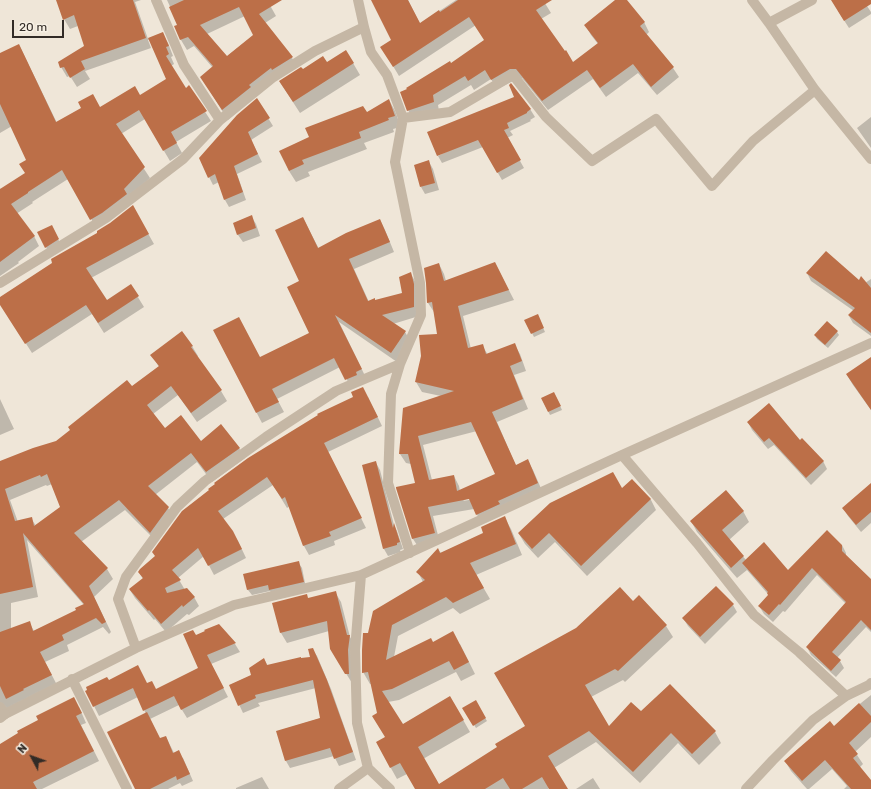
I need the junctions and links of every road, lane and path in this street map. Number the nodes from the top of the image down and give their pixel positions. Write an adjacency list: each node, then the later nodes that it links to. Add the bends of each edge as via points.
1 (156, 0): 9 (street, via 184,65)
2 (358, 0): 6 (street)
3 (752, 0): 5 (street)
4 (812, 0): 5 (street)
5 (769, 23): 7 (street)
6 (364, 27): 8 (street, via 371,52 387,76); 9 (street, via 315,51 272,78)
7 (815, 90): 8 (street, via 753,141 712,186 656,119 592,161 546,117 513,75 450,112); 10 (street)
8 (403, 118): 13 (street, via 395,162 420,283 421,315)
9 (220, 120): 11 (street, via 184,159 106,218)
10 (871, 160)
11 (0, 282)
12 (871, 342): 14 (street)
13 (400, 364): 15 (street, via 391,394 388,484); 17 (street, via 336,391 205,481 177,507 126,577 118,599)
14 (622, 455): 15 (street); 20 (street, via 698,543 754,615)
15 (410, 553): 16 (street)
16 (361, 575): 17 (street, via 234,605); 22 (street, via 355,650 358,723)
17 (136, 648): 18 (street)
18 (72, 679): 21 (street); 23 (street)
19 (871, 683): 20 (street)
20 (846, 696): 26 (street, via 813,720)
21 (2, 713)
22 (368, 768): 24 (street); 25 (street)
23 (128, 789)
24 (339, 789)
25 (390, 789)
26 (746, 789)

